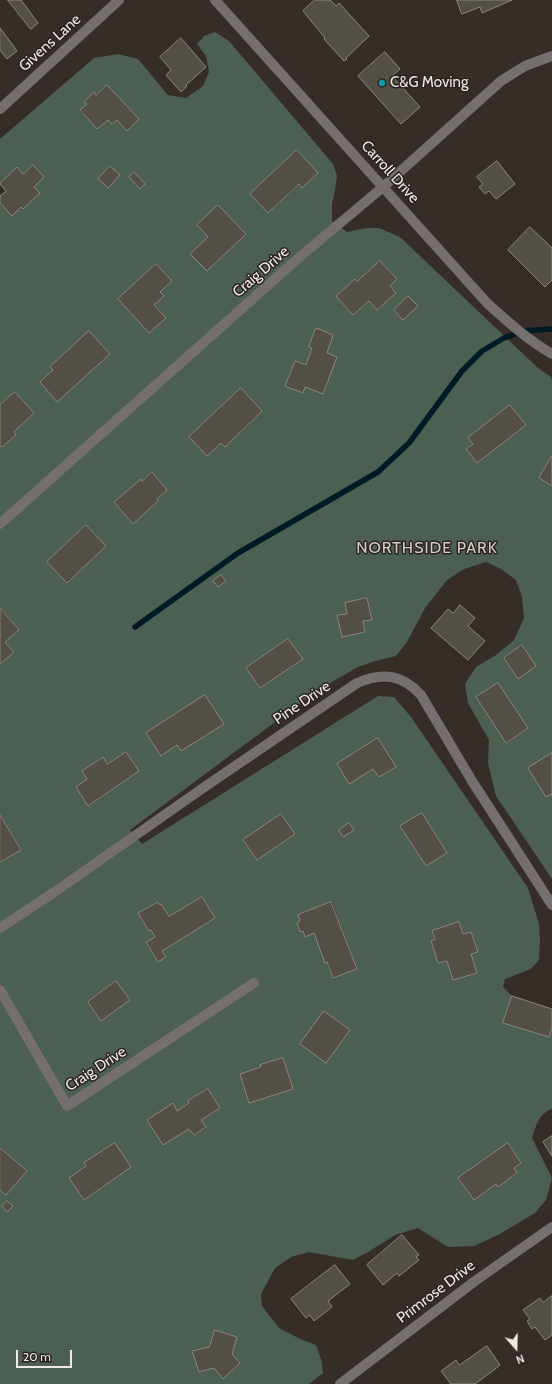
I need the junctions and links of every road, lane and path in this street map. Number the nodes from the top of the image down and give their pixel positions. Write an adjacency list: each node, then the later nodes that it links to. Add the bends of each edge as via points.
1 (119, 0): 4 (street, Givens Lane)
2 (215, 0): 5 (street, Carroll Drive)
3 (552, 56): 5 (street, Craig Drive, via 525,66 501,81)
4 (0, 109)
5 (383, 187): 6 (street, Carroll Drive, via 487,303 519,332); 7 (street, Craig Drive, via 295,261)
6 (552, 354)
7 (0, 524)
8 (552, 905): 9 (street, Pine Drive, via 472,781 421,695 403,680 377,676 357,683)
9 (0, 928)
10 (254, 983): 11 (street, Craig Drive, via 67,1106)
11 (0, 990)
12 (552, 1227): 13 (street, Primrose Drive, via 475,1280)
13 (340, 1384)

